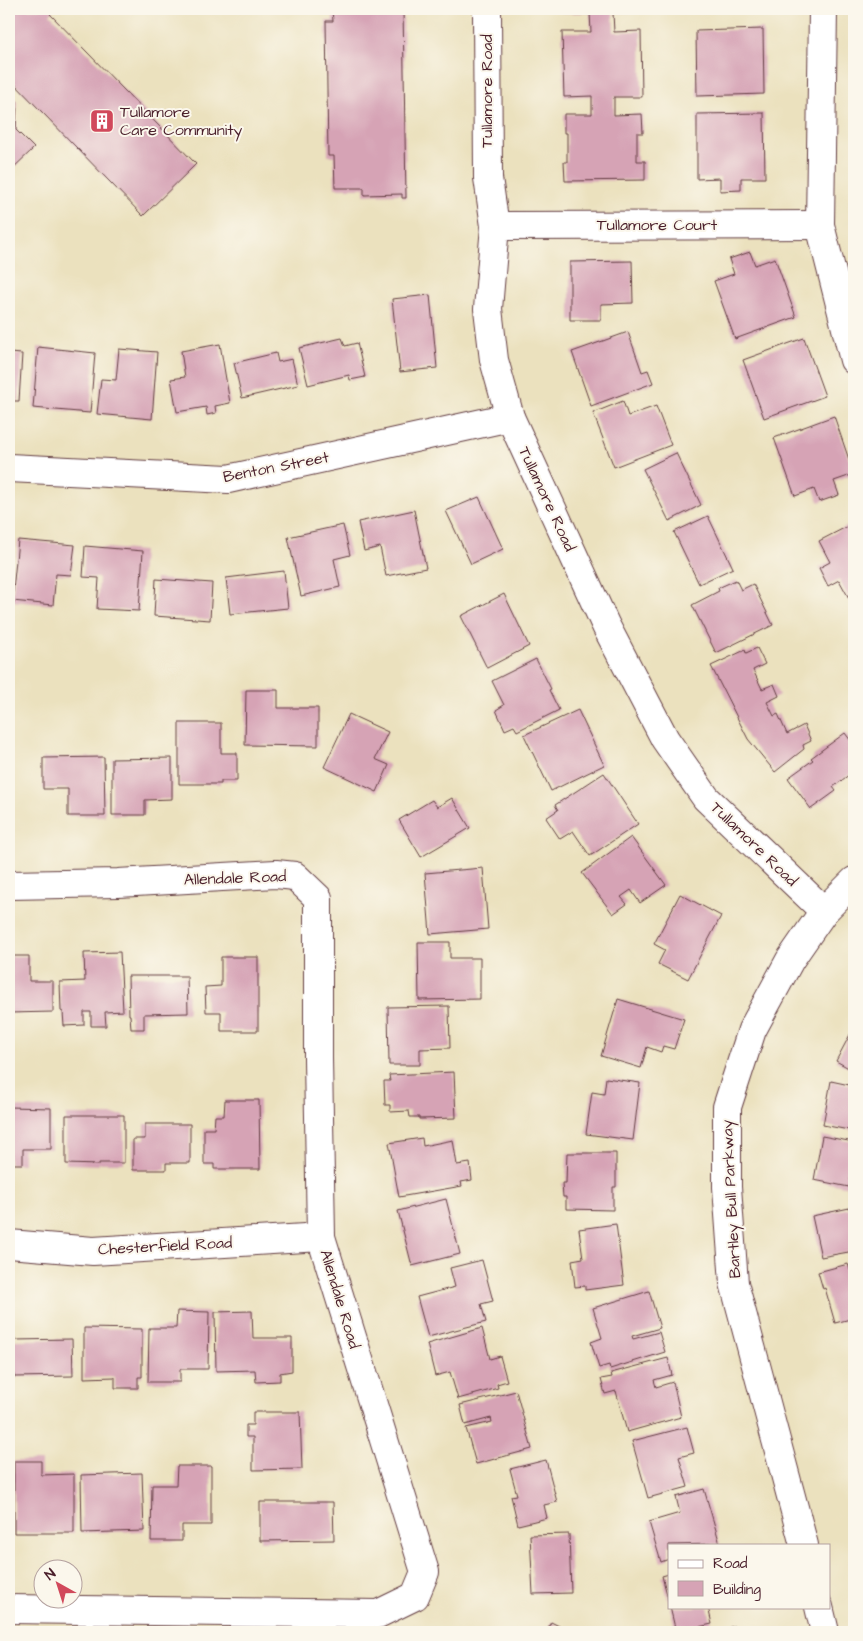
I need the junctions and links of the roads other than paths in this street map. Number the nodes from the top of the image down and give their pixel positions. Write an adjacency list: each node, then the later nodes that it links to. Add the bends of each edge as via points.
1 (487, 9): 4 (street, Tullamore Road, via 488,178)
2 (823, 9): 3 (street)
3 (820, 224): 4 (street, Tullamore Court); 5 (street)
4 (494, 226): 6 (street, Tullamore Road, via 488,309 494,360)
5 (854, 360)
6 (510, 417): 7 (street, Benton Street, via 228,479); 10 (street, Tullamore Road, via 606,626 666,739 706,798)
7 (9, 468)
8 (854, 881): 10 (street, Bartley Bull Parkway)
9 (9, 885): 11 (street, Allendale Road, via 118,884 276,874 295,876 318,898 317,1048)
10 (824, 911): 13 (street, Bartley Bull Parkway, via 790,960 752,1030 726,1107 727,1187 734,1284)
11 (322, 1237): 12 (street, Chesterfield Road, via 93,1251); 15 (street, Allendale Road, via 425,1572 415,1596 378,1614)
12 (9, 1244)
13 (804, 1544)
14 (819, 1608): 16 (street)
15 (9, 1610)
16 (826, 1632)

